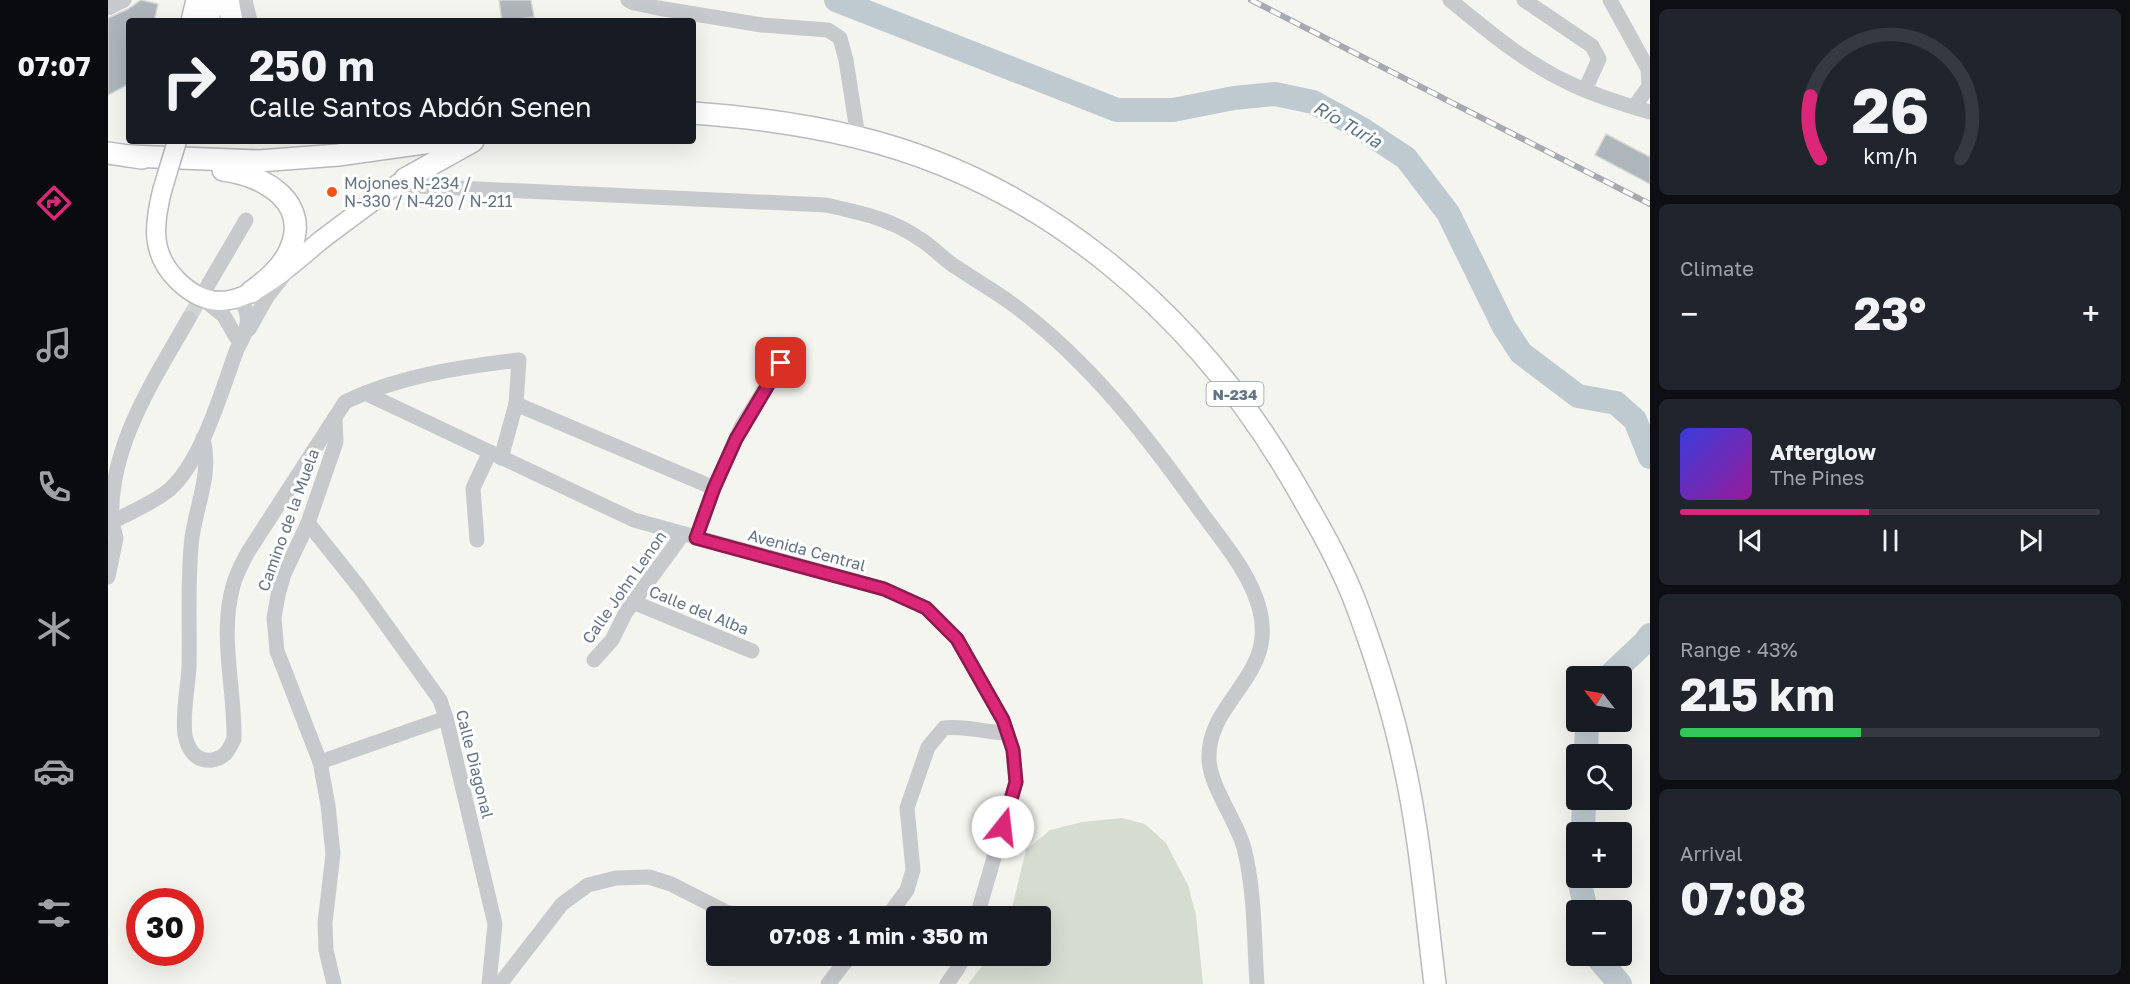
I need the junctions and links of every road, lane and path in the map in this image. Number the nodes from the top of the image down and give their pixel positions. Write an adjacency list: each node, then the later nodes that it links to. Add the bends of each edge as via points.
1 (124, 0): 10 (street)
2 (197, 0): 11 (highway)
3 (213, 0): 12 (main road)
4 (228, 0): 13 (highway)
5 (245, 0): 14 (street)
6 (628, 0): 19 (street, via 762,25 828,30 840,38)
7 (1450, 0): 15 (street, via 1533,63)
8 (1524, 0): 15 (street, via 1592,46 1599,59)
9 (1610, 0): 16 (street, via 1648,69 1649,86)
10 (108, 8)
11 (193, 18)
12 (210, 18)
13 (231, 18)
14 (249, 18)
15 (1585, 90): 16 (street)
16 (1634, 107): 17 (street)
17 (1650, 112)
18 (696, 113): 19 (highway, N-234, via 780,121)
19 (858, 137): 63 (highway, N-234, via 969,176 1078,239 1133,282 1189,337 1272,446 1328,543 1358,609 1381,677 1416,828)
20 (108, 141): 21 (highway)
21 (126, 143)
22 (176, 144): 30 (main road, bridge, via 155,221 155,243 171,274)
23 (417, 144): 25 (highway, via 259,162)
24 (469, 144): 27 (highway)
25 (130, 147): 26 (highway); 31 (highway, via 198,170 259,178 283,195 294,214 292,244 276,270)
26 (108, 153)
27 (405, 179): 29 (main road); 62 (street, via 415,186 826,205 878,216 920,239 1016,306 1077,360 1120,405 1172,471 1244,572 1260,611 1263,628 1259,654 1219,720 1209,758 1214,781 1244,848)
28 (246, 220): 30 (street)
29 (298, 259): 31 (main road); 33 (street)
30 (202, 290): 31 (main road, via 216,301); 33 (street)
31 (246, 295): 33 (street, via 248,314)
32 (189, 318): 41 (street, via 136,412 120,452 112,478)
33 (239, 341): 38 (street)
34 (781, 363): 40 (street, Calle John Lenon, via 741,427)
35 (365, 393): 36 (street, via 418,376 519,360); 37 (street, via 345,402); 39 (street, Avenida Central)
36 (516, 404): 39 (street); 40 (street)
37 (335, 418): 38 (street, via 248,552 233,585 227,624 234,739 220,758 206,760 192,753 185,735 192,537 207,463); 42 (street, Camino de la Muela, via 336,442)
38 (203, 438): 41 (street, via 186,471 168,491)
39 (496, 455): 43 (street, Avenida Central, via 634,520); 44 (street, via 473,488)
40 (714, 488): 43 (street, Calle John Lenon)
41 (110, 522): 45 (street, via 116,538)
42 (308, 523): 49 (street, Calle Diagonal, via 359,586 440,700); 51 (street, Camino de la Muela, via 284,574 274,634 287,681)
43 (689, 536): 46 (street, Calle John Lenon); 50 (street, Avenida Central, via 884,589 926,608 957,639)
44 (477, 540)
45 (108, 577)
46 (633, 602): 47 (street, Calle del Alba); 48 (street, Calle John Lenon, via 612,640)
47 (752, 651)
48 (594, 660)
49 (446, 718): 51 (street); 58 (street, Calle Diagonal, via 495,924)
50 (1007, 733): 53 (street, via 954,726 944,728 928,747 907,808 913,870 907,890); 54 (street, Avenida Central, via 1016,782)
51 (320, 762): 57 (street, Camino de la Muela, via 332,844 325,923)
52 (714, 906): 59 (street, via 649,877 616,878 588,885 562,904)
53 (895, 906)
54 (980, 906)
55 (842, 966): 60 (street)
56 (959, 966): 61 (street)
57 (334, 984)
58 (489, 984)
59 (500, 984)
60 (828, 984)
61 (946, 984)
62 (1257, 984)
63 (1435, 984)

